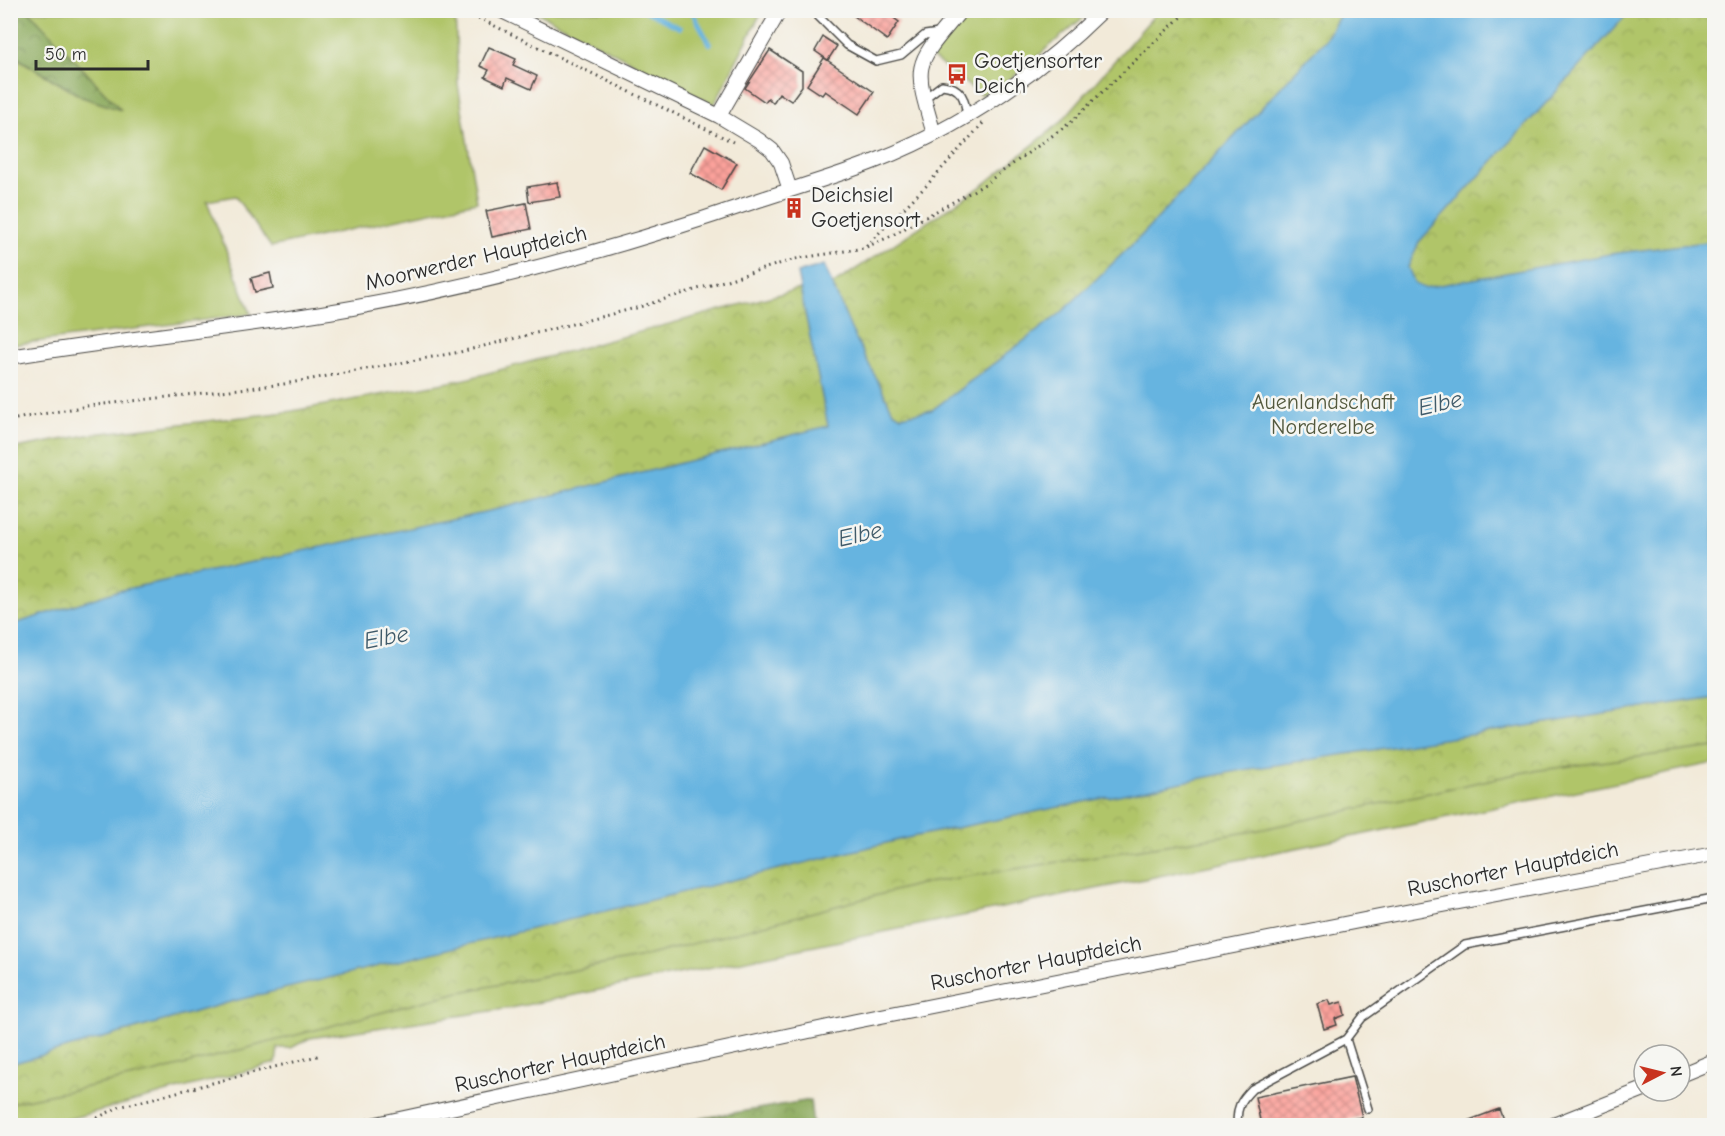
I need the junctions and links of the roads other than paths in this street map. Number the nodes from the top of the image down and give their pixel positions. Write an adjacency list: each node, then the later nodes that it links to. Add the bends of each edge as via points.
1 (500, 10): 8 (street)
2 (780, 10): 8 (street)
3 (812, 10): 6 (lane, via 846,45 876,61 901,56 925,35)
4 (961, 10): 6 (street)
5 (1103, 10): 9 (street, Moorwerder Hauptdeich, via 1052,58)
6 (944, 31): 7 (street, via 923,55 919,68)
7 (924, 99): 9 (lane, via 942,85 952,86 964,99); 10 (street)
8 (719, 116): 11 (street, via 772,150)
9 (967, 117): 10 (street, Moorwerder Hauptdeich)
10 (934, 134): 11 (street, Moorwerder Hauptdeich, via 876,160)
11 (790, 190): 12 (street, Moorwerder Hauptdeich, via 616,247 445,290 255,323)
12 (10, 357)
13 (1714, 854): 14 (street, Ruschorter Hauptdeich)
14 (1694, 857): 15 (street); 22 (street, Ruschorter Hauptdeich, via 856,1021)
15 (1714, 862)
16 (1714, 898): 17 (lane, via 1465,945 1362,1018)
17 (1346, 1039): 21 (lane); 23 (lane, via 1252,1089 1240,1101)
18 (1714, 1061): 19 (street)
19 (1692, 1071)
20 (1632, 1094): 24 (street)
21 (1368, 1109)
22 (367, 1125)
23 (1238, 1125)
24 (1551, 1125)

